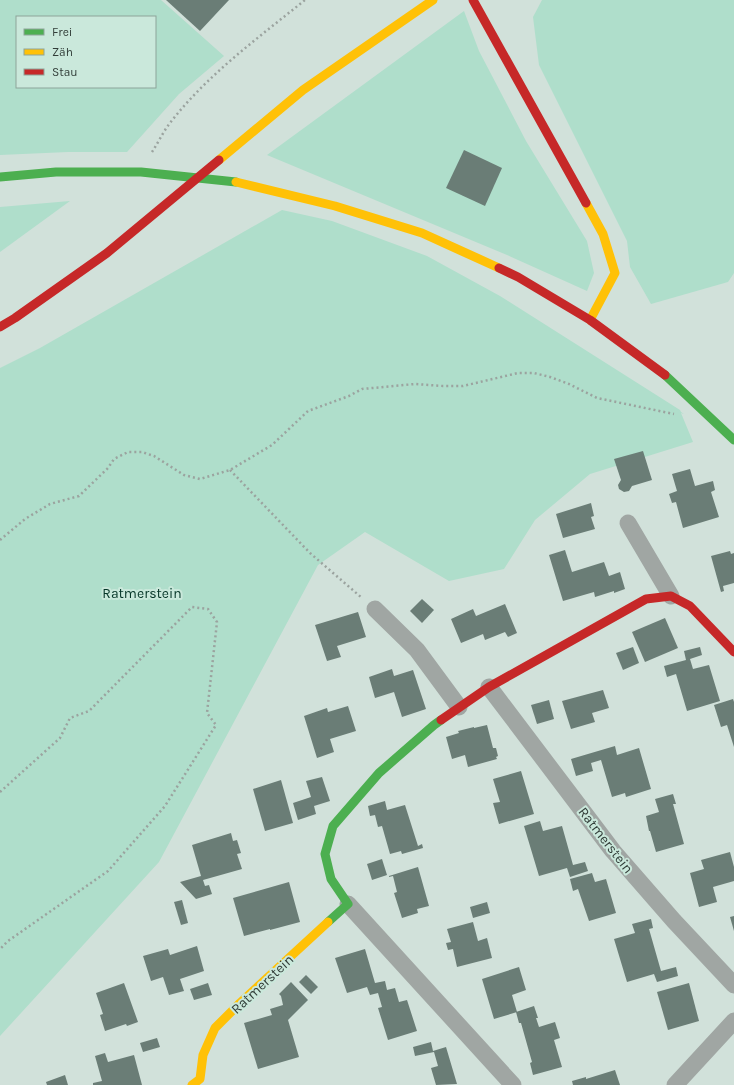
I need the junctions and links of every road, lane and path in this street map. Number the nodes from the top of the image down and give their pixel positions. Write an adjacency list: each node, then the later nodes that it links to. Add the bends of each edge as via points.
1 (305, 0): 4 (path, via 220,69 196,92 169,124)
2 (433, 0): 7 (street, via 303,90 107,253)
3 (473, 0): 6 (street, via 603,234 615,273)
4 (141, 172): 5 (street, via 56,172); 6 (street, via 241,183 335,206 422,233 518,276)
5 (0, 176)
6 (590, 320): 9 (street, via 664,374)
7 (0, 327)
8 (675, 414): 10 (path, via 598,398 568,384 534,373 518,373 464,386 415,384 362,389 308,411 272,445)
9 (734, 440)
10 (230, 470): 12 (path, via 200,479 184,475 154,456 142,452 128,452 114,459 78,496 50,504); 14 (path, via 310,553)
11 (628, 523): 13 (street)
12 (0, 540)
13 (671, 596): 15 (street, via 690,606); 16 (street, via 646,599)
14 (375, 609): 17 (street, via 417,650)
15 (734, 652)
16 (489, 686): 17 (street); 21 (street, Ratmerstein, via 613,851)
17 (459, 707): 19 (street, via 434,725 379,773 333,826 324,854 331,879)
18 (0, 792): 20 (path, via 60,738 70,718 89,711 192,606 208,609 217,622 206,713 216,725 165,806 108,871)
19 (348, 904): 23 (street, Ratmerstein, via 215,1028 203,1055); 24 (street)
20 (0, 949)
21 (734, 985)
22 (734, 1021): 25 (street)
23 (199, 1083)
24 (513, 1085)
25 (675, 1085)

